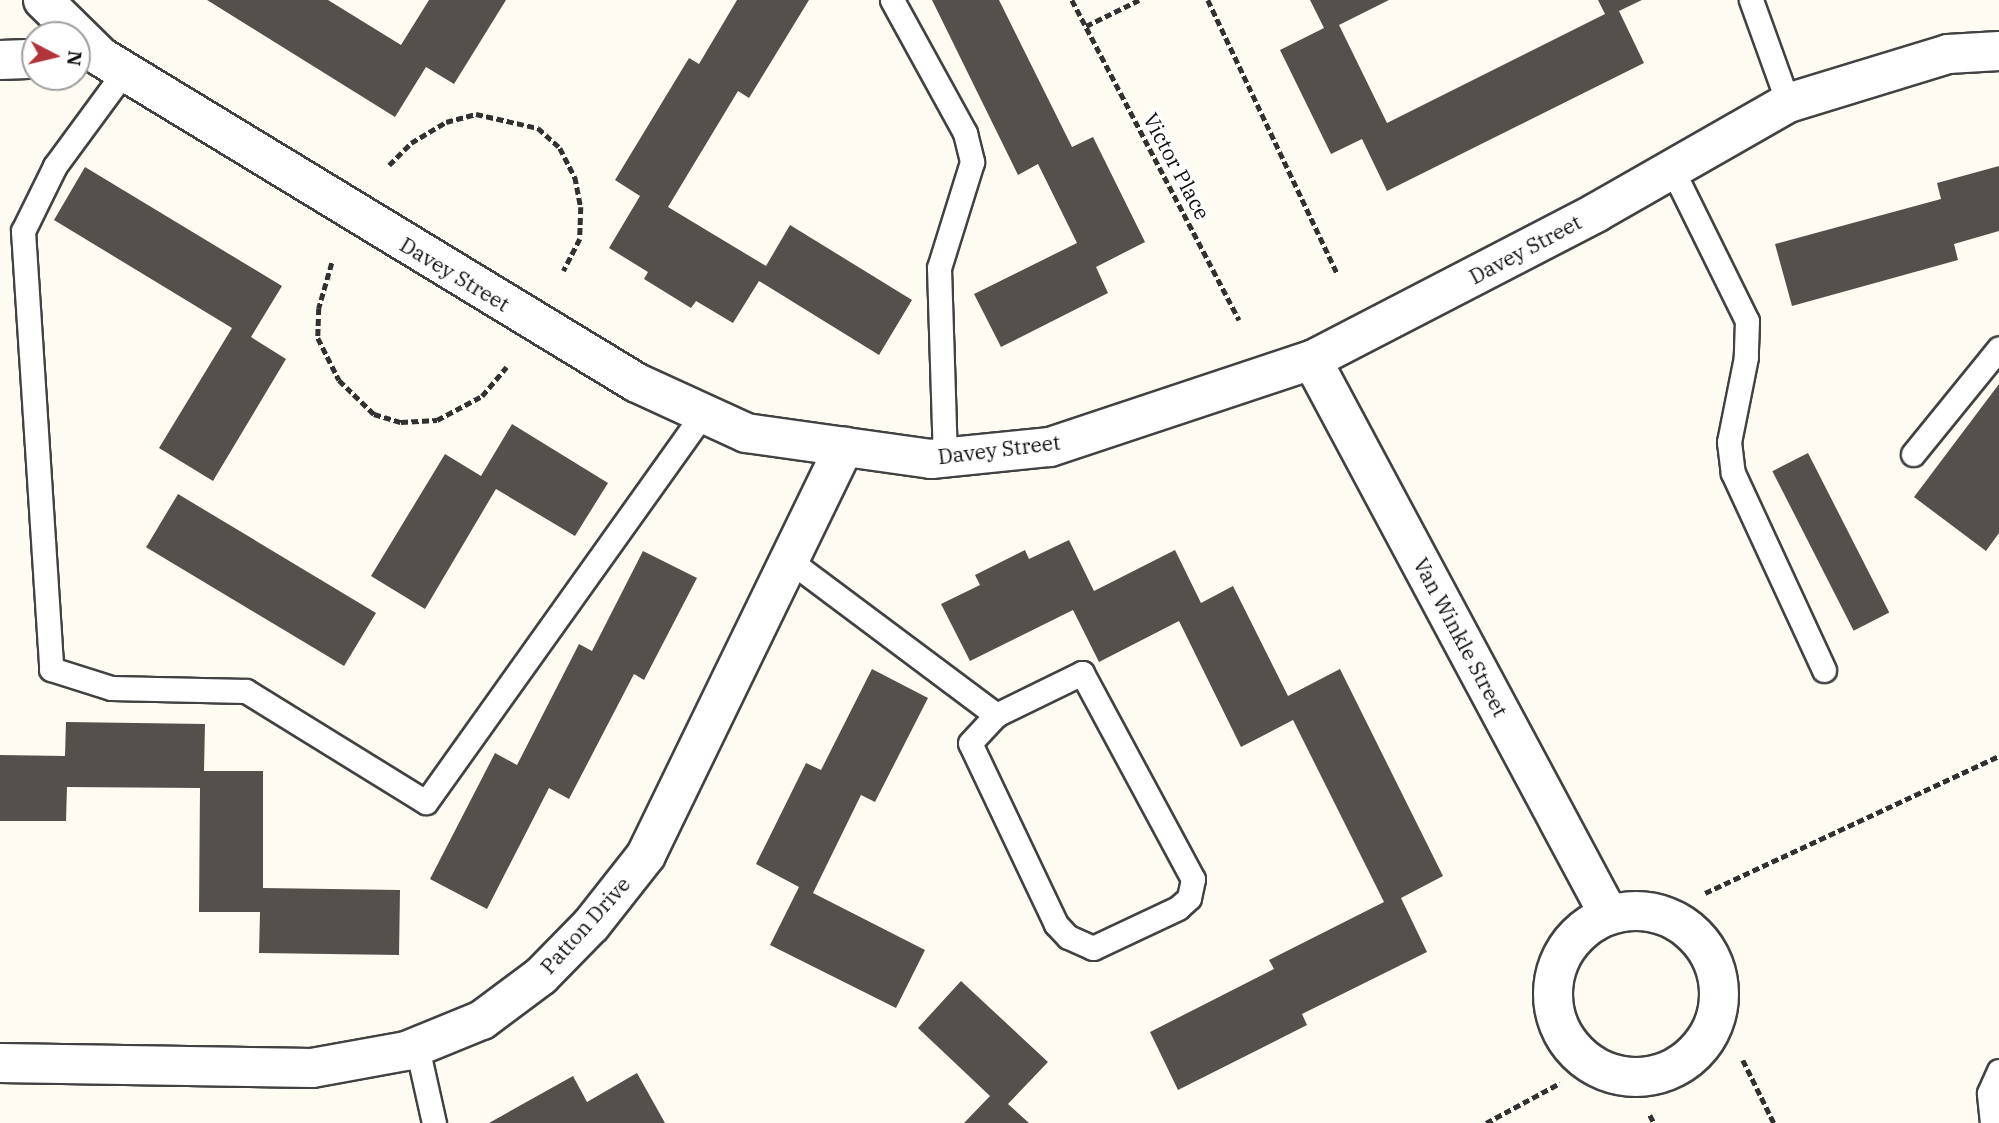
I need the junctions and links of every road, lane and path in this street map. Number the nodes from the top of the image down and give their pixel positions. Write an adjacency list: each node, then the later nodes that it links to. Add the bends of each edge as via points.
1 (43, 0): 11 (street, Davey Street)
2 (892, 0): 25 (lane, via 965,132 972,162 939,268)
3 (1072, 0): 7 (path, Victor Place)
4 (1139, 0): 7 (path)
5 (1208, 0): 17 (path)
6 (1751, 0): 12 (lane)
7 (1086, 26): 18 (path, Victor Place)
8 (1999, 51): 12 (street, Davey Street, via 1948,54)
9 (21, 60): 10 (street)
10 (0, 61)
11 (101, 62): 22 (street, Davey Street, via 637,383); 22 (lane, via 23,231 51,668 111,688 246,691 426,802)
12 (1788, 103): 14 (street, Davey Street)
13 (389, 165): 16 (path, via 411,143 446,122 476,114 538,128 560,148 575,177 581,207 580,239)
14 (1672, 169): 20 (street, Davey Street); 27 (lane, via 1747,321 1746,357 1730,442 1732,474)
15 (332, 263): 21 (path, via 319,308 318,338 339,380 374,414 401,422 437,420 482,396)
16 (564, 271)
17 (1338, 275)
18 (1239, 320)
19 (1999, 348): 24 (lane)
20 (1312, 360): 25 (street, Davey Street, via 1050,447); 31 (street, Van Winkle Street)
21 (506, 366)
22 (703, 413): 23 (street, Davey Street, via 746,433)
23 (844, 447): 25 (street, Davey Street); 26 (street, Patton Drive)
24 (1913, 454)
25 (945, 457)
26 (789, 560): 28 (lane); 32 (street, Patton Drive, via 646,855 591,925 541,975 482,1020)
27 (1824, 670)
28 (996, 715): 28 (lane, via 970,743 1056,924 1068,937 1086,947 1105,945 1189,898 1193,878 1082,673)
29 (1999, 756): 30 (path)
30 (1706, 893)
31 (1609, 915): 31 (street, via 1571,942 1559,963 1555,1009 1562,1032 1594,1065 1632,1077 1658,1074 1682,1063 1709,1033 1720,995 1715,968 1704,945 1685,926 1661,914 1634,910)
32 (417, 1047): 34 (street, Patton Drive, via 312,1068); 38 (lane)
33 (1743, 1060): 41 (path)
34 (0, 1063)
35 (1999, 1071): 42 (lane, via 1989,1093)
36 (1560, 1083): 39 (path)
37 (1650, 1115): 40 (path)
38 (434, 1123)
39 (1486, 1123)
40 (1654, 1123)
41 (1774, 1123)
42 (1992, 1123)

